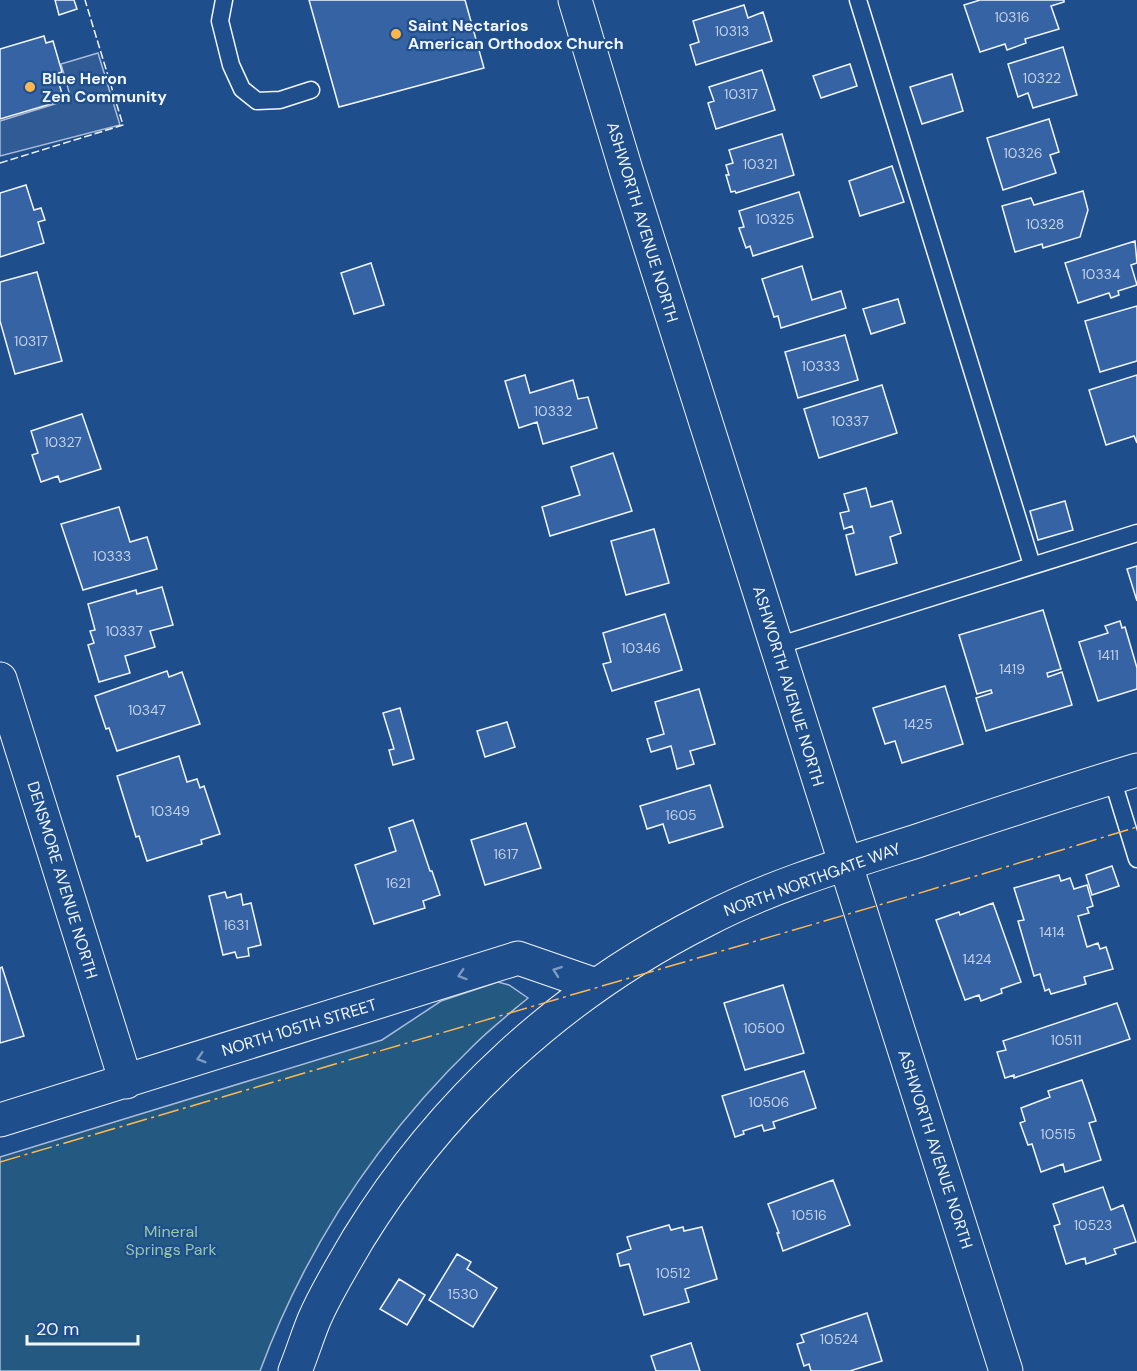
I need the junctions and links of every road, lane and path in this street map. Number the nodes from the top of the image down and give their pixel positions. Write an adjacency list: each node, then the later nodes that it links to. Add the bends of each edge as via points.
1 (224, 0): 4 (lane, via 220,21 231,65 242,89 257,101)
2 (575, 0): 7 (street, ASHWORTH AVENUE NORTH)
3 (858, 0): 6 (lane)
4 (311, 90)
5 (1137, 532): 6 (lane)
6 (1032, 565): 7 (lane)
7 (777, 646): 11 (street, ASHWORTH AVENUE NORTH)
8 (0, 679): 13 (street, DENSMORE AVENUE NORTH)
9 (1125, 774): 10 (lane); 11 (street, NORTH NORTHGATE WAY)
10 (1137, 859)
11 (845, 864): 12 (street, NORTH NORTHGATE WAY, via 707,919); 16 (street, ASHWORTH AVENUE NORTH)
12 (596, 985): 13 (street, NORTH 105TH STREET, one-way to 13, via 518,958); 15 (street, NORTH NORTHGATE WAY, via 498,1065 413,1158 344,1263 315,1319)
13 (126, 1082): 14 (street, NORTH 105TH STREET)
14 (0, 1120)
15 (295, 1371)
16 (1006, 1371)

